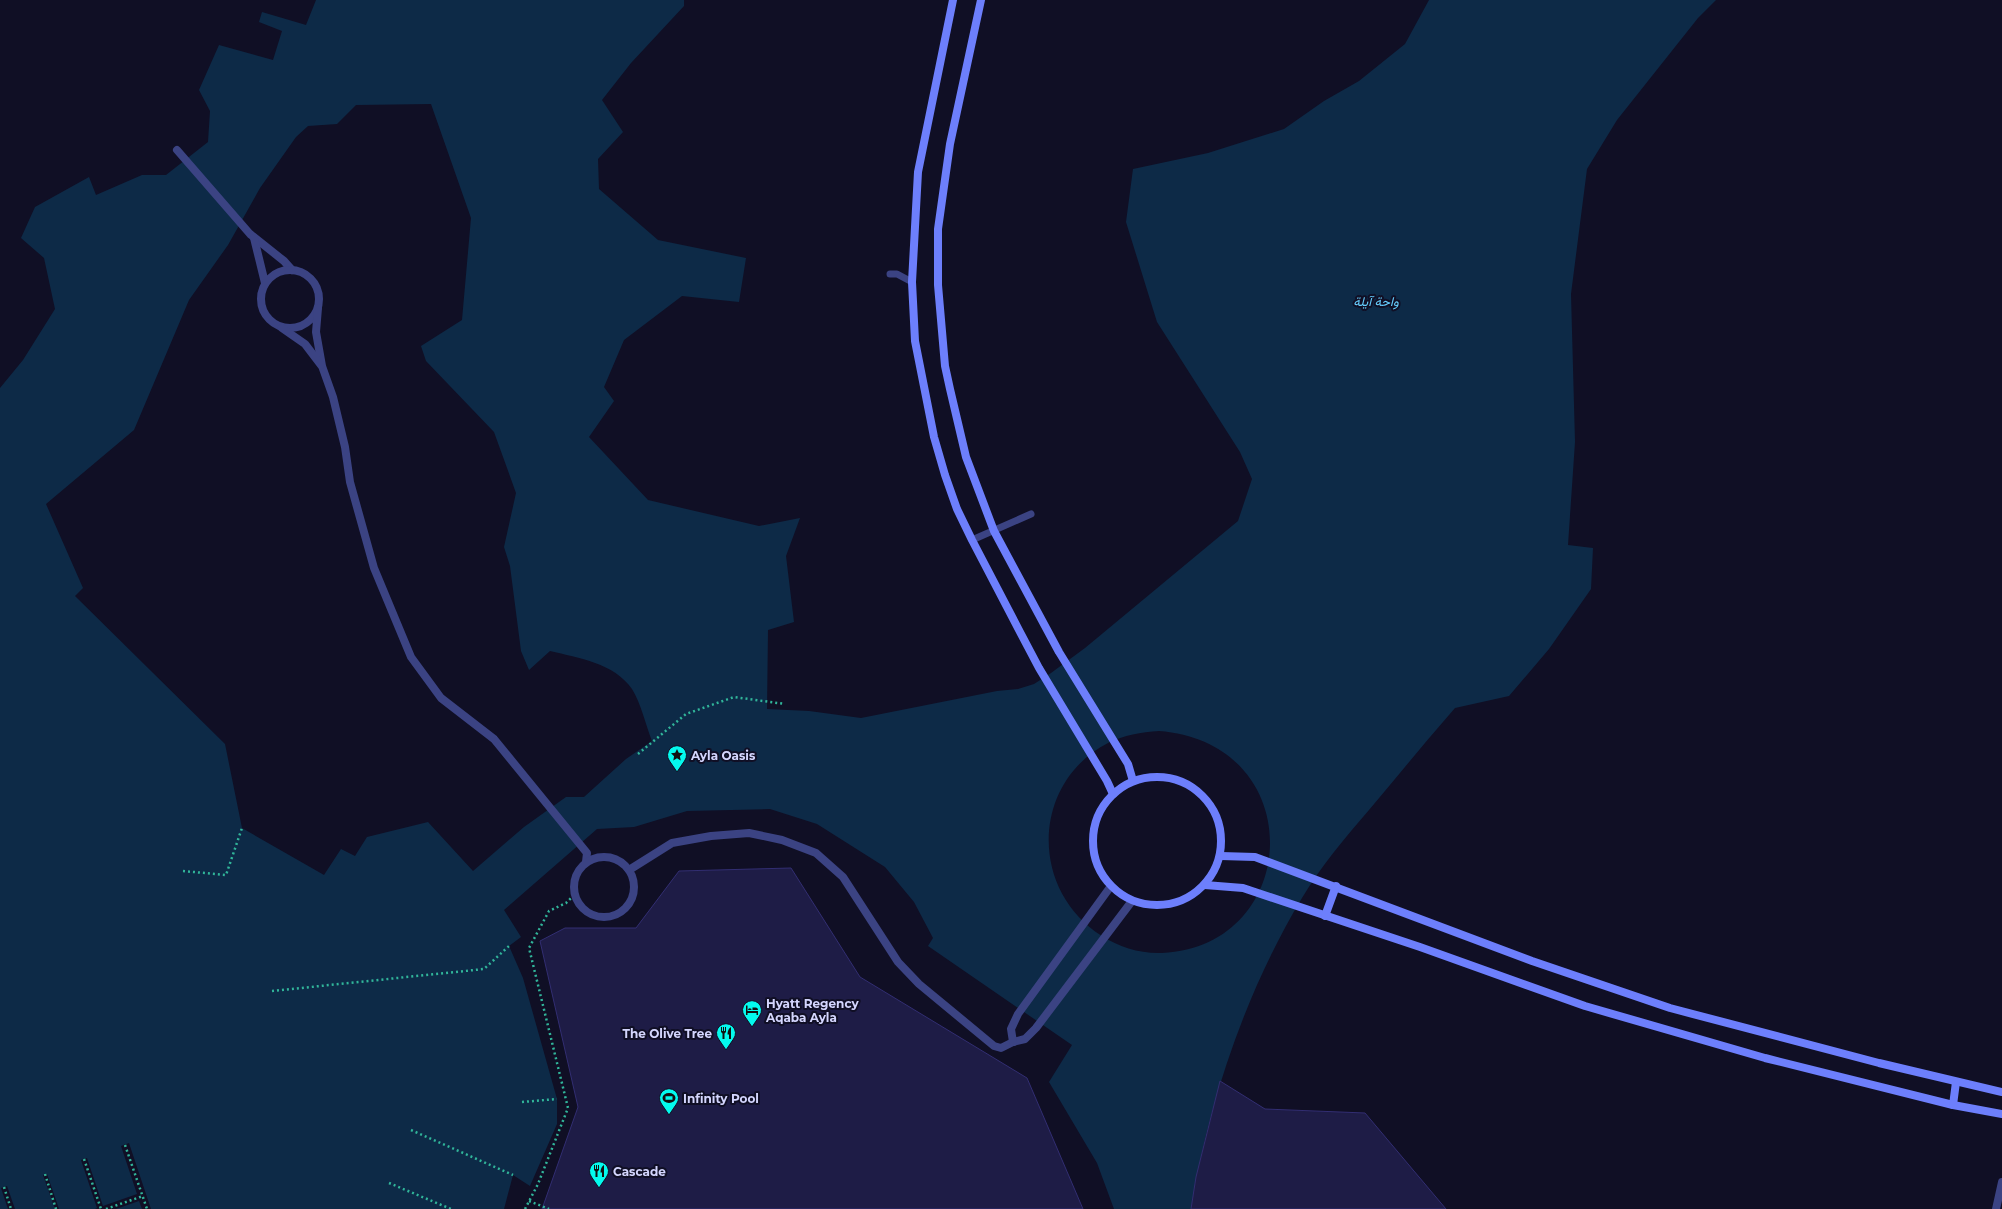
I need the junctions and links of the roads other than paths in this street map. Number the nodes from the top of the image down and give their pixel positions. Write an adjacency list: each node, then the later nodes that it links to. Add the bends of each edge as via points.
1 (953, 0): 8 (street, via 918,172)
2 (980, 0): 13 (street, via 945,170 938,229 938,270 945,366 955,416 969,468)
3 (177, 150): 4 (street)
4 (252, 236): 5 (street); 7 (street)
5 (292, 270): 7 (street, via 277,273); 9 (street, via 300,272 314,282 318,294)
6 (890, 274): 8 (lane, via 896,274)
7 (265, 282): 10 (street, via 261,292 263,311)
8 (912, 282): 14 (street, via 915,341 934,437 958,509)
9 (318, 308): 10 (street, via 312,319 302,326); 11 (street, via 316,332)
10 (277, 326): 11 (street, via 305,344)
11 (322, 366): 18 (street, via 333,397 350,482 374,568 411,657 441,698 494,739 587,853)
12 (1031, 514): 13 (lane)
13 (994, 531): 14 (lane); 15 (street, via 1059,652 1128,764)
14 (972, 540): 16 (street, via 1039,668)
15 (1133, 781): 16 (street); 17 (street, via 1150,777 1168,777 1184,782 1199,792 1211,805 1219,821 1222,838)
16 (1113, 794): 22 (street, via 1098,815 1093,840 1097,865)
17 (1221, 856): 20 (street, via 1255,857); 21 (street)
18 (586, 862): 19 (street, via 597,857 609,857 621,862); 19 (street, via 578,871 573,896 588,913 598,917 610,917 621,913 630,904 634,893 634,881)
19 (630, 870): 25 (street, via 672,843 710,836 749,833 782,840 816,853 843,877 898,962 919,984 994,1046 1001,1048)
20 (1332, 884): 24 (street); 26 (street, via 1532,961 1663,1005)
21 (1205, 885): 23 (street, via 1190,898 1171,905 1151,906); 24 (street, via 1243,888)
22 (1111, 886): 23 (street); 25 (street, via 1018,1014 1011,1029)
23 (1132, 901): 25 (street, via 1036,1028 1025,1039)
24 (1325, 916): 28 (street, via 1585,1006 1765,1058)
25 (1013, 1042)
26 (1956, 1082): 27 (street); 28 (street)
27 (2002, 1092)
28 (1953, 1105): 29 (street)
29 (2002, 1114)
30 (2002, 1182): 31 (street)
31 (1996, 1209)

